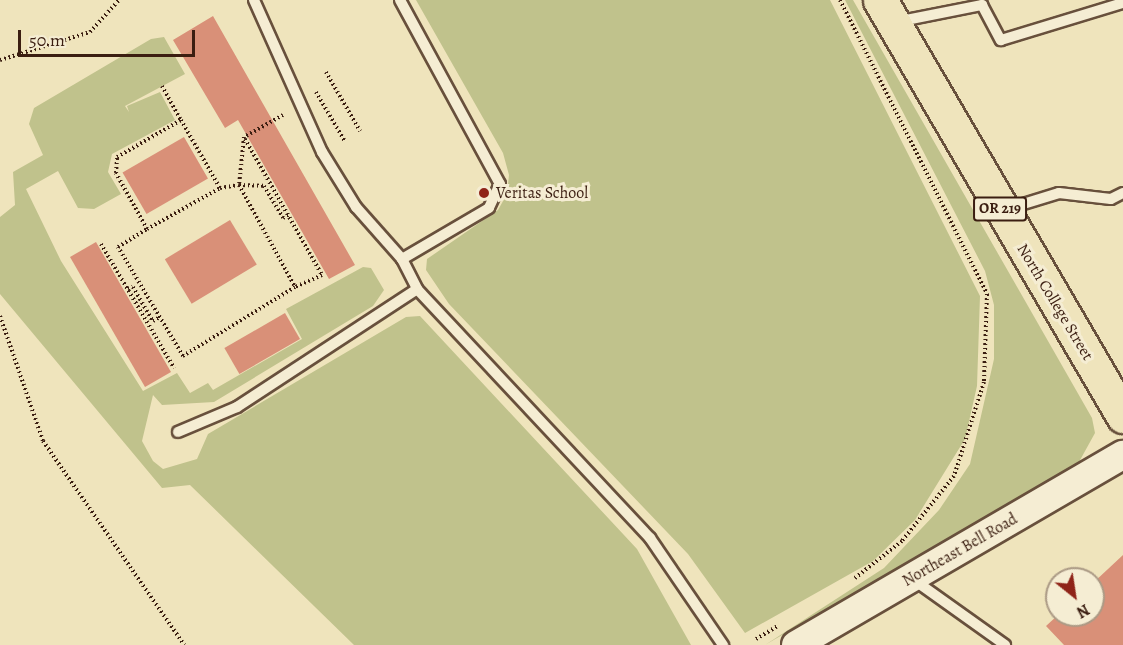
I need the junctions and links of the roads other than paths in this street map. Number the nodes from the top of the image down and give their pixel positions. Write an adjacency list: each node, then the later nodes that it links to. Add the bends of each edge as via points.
1 (254, 0): 7 (lane, via 322,152 356,207)
2 (400, 0): 7 (lane, via 500,184 489,208)
3 (1123, 3): 4 (lane, via 1001,40 982,5)
4 (887, 11): 6 (main road, North College Street / OR 219)
5 (1123, 193): 6 (lane, via 1111,200 1059,193)
6 (1001, 211): 9 (main road, North College Street / OR 219)
7 (402, 259): 8 (lane)
8 (417, 289): 10 (lane, via 237,407); 14 (lane, via 650,538)
9 (1123, 416)
10 (178, 432)
11 (1123, 455): 12 (main road, Northeast Bell Road)
12 (912, 578): 13 (main road, Northeast Bell Road); 15 (lane)
13 (790, 634)
14 (723, 645)
15 (1005, 645)

